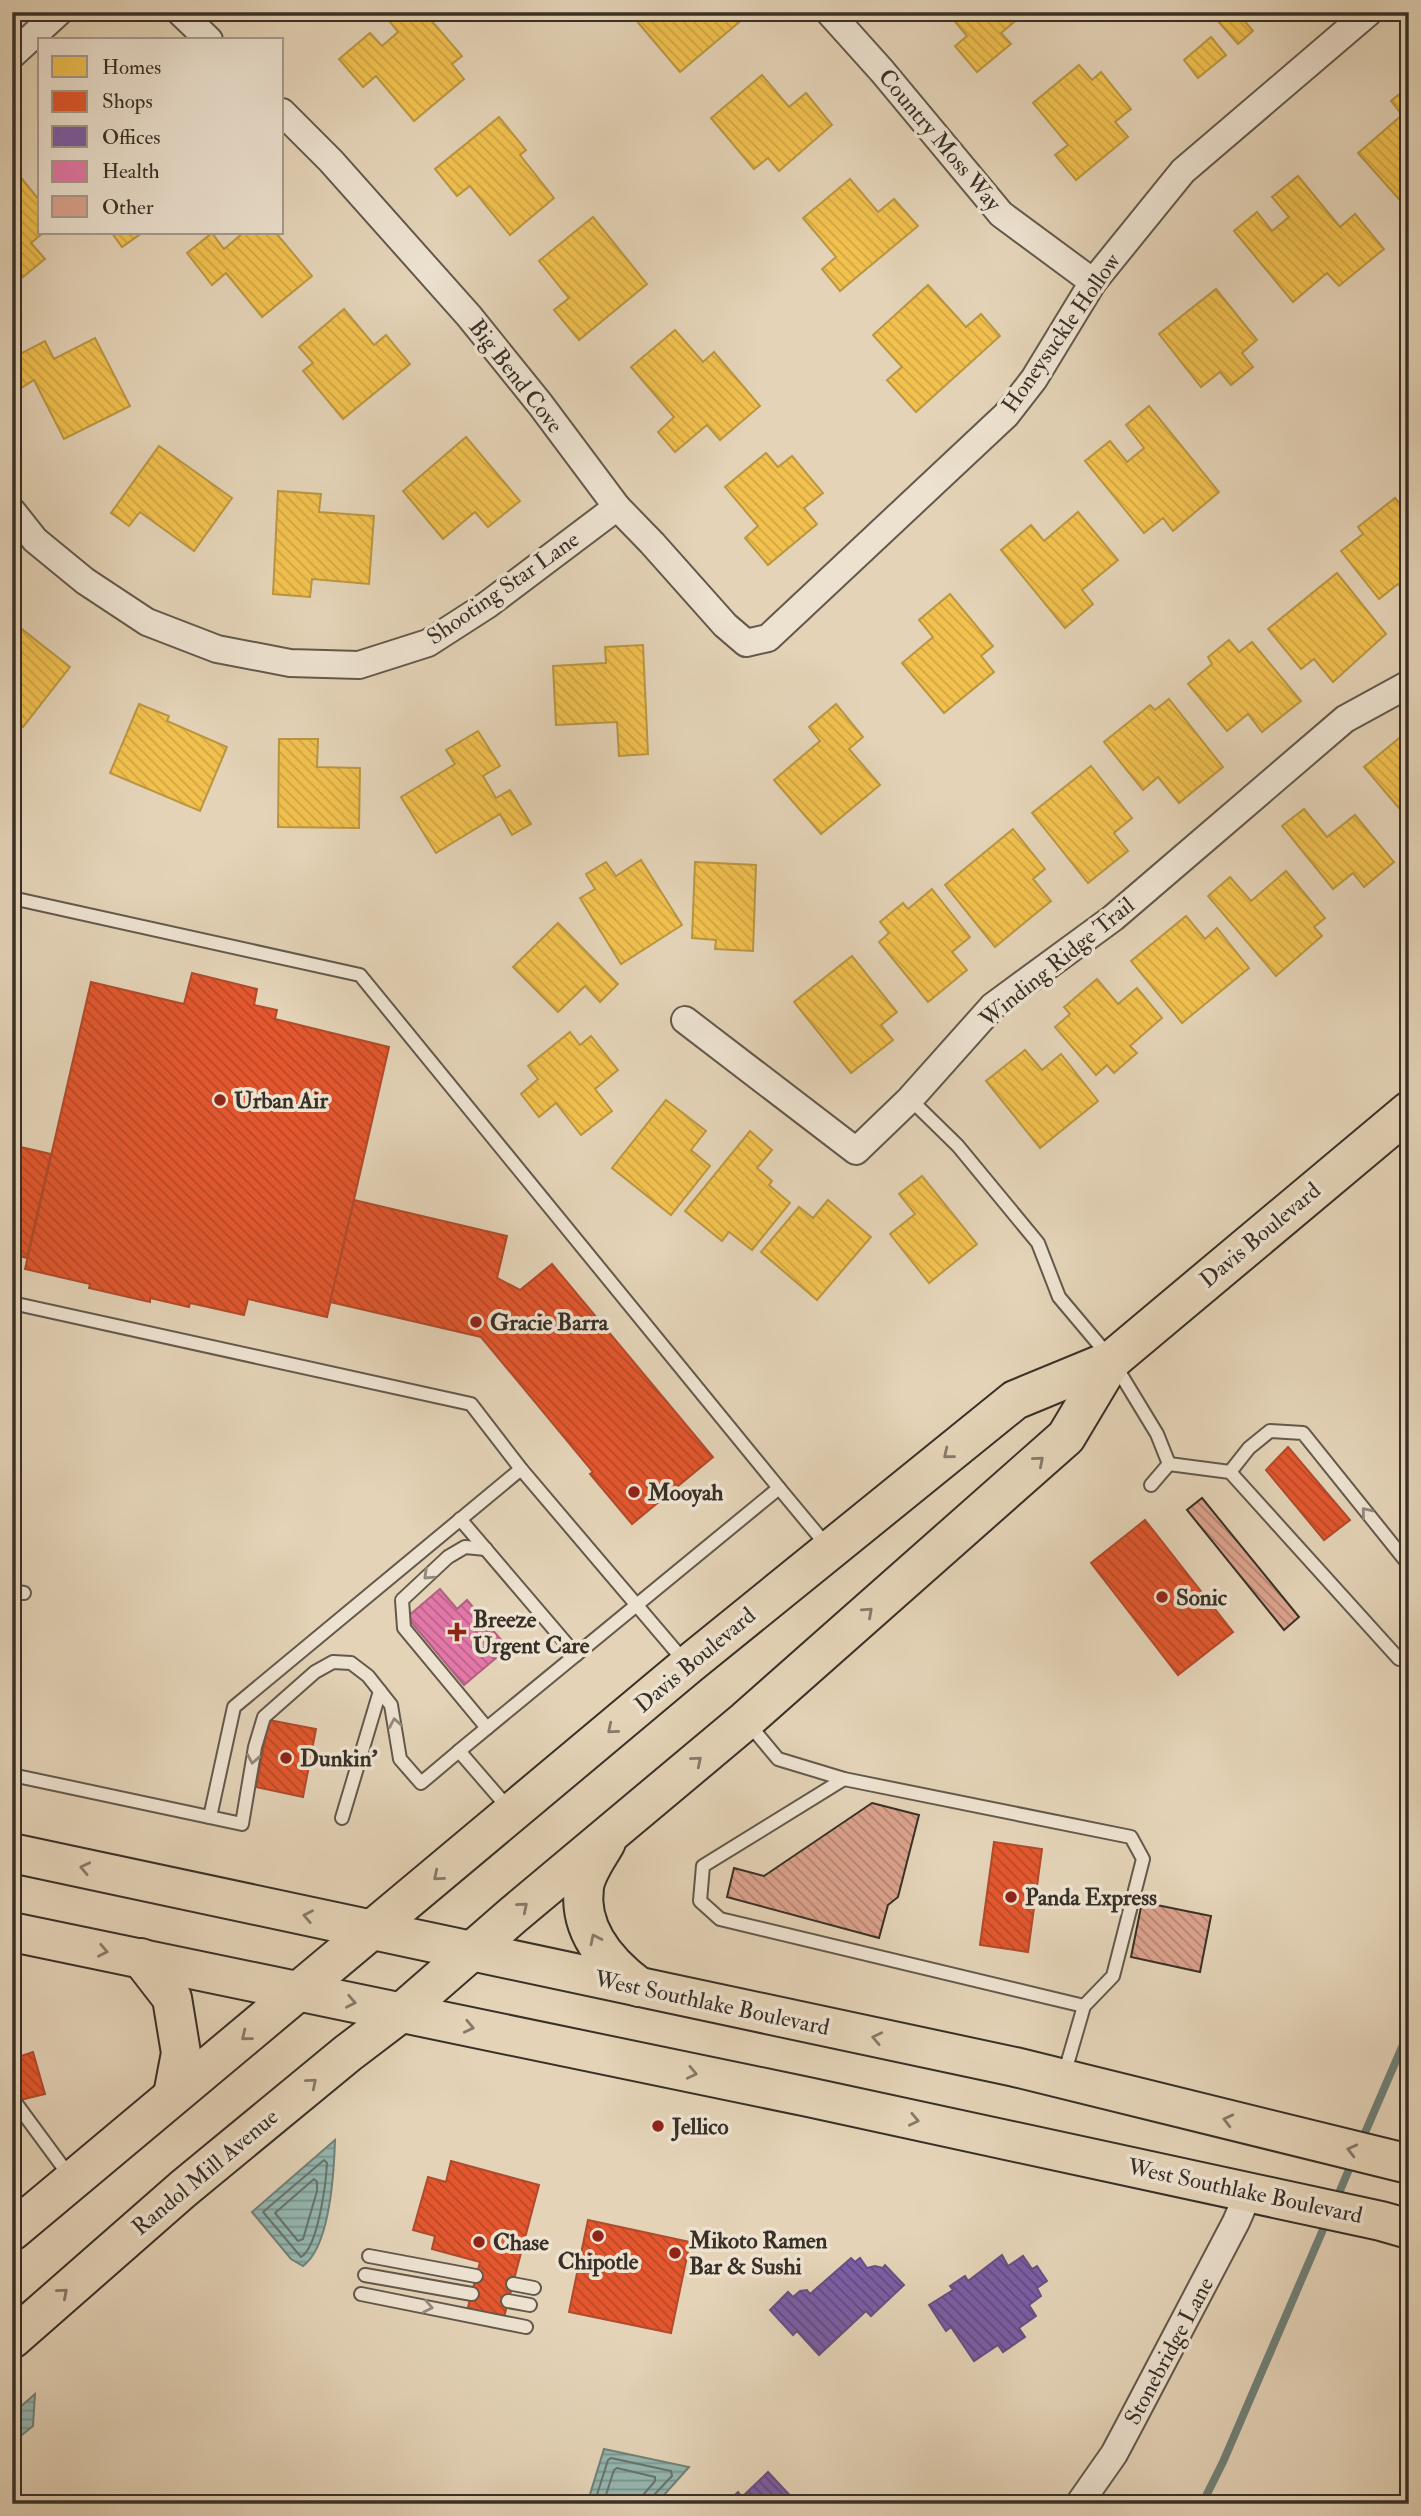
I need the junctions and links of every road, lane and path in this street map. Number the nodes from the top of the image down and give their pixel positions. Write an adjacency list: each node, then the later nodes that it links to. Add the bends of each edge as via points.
1 (60, 12): 6 (street)
2 (180, 12): 5 (street)
3 (829, 12): 8 (street, Country Moss Way, via 1001,214)
4 (1368, 12): 8 (street, Honeysuckle Hollow, via 1183,171)
5 (207, 38)
6 (12, 55)
7 (284, 114): 9 (street, Big Bend Cove, via 469,316)
8 (1093, 282): 11 (street, Honeysuckle Hollow, via 1034,379 1006,415 768,638)
9 (617, 507): 10 (street, Shooting Star Lane, via 487,605 428,643 359,665 290,663 217,649 147,622 85,581 35,540); 11 (street, Big Bend Cove)
10 (12, 511)
11 (746, 643)
12 (1409, 684): 15 (street, Winding Ridge Trail, via 1345,719 1113,918 993,1006)
13 (12, 898): 23 (lane, via 360,975)
14 (685, 1020): 15 (street, Winding Ridge Trail, via 856,1151)
15 (910, 1098): 18 (lane, via 958,1146 1038,1242 1059,1297)
16 (1409, 1111): 18 (main road, Davis Boulevard)
17 (12, 1303): 20 (lane, via 471,1404)
18 (1112, 1360): 19 (lane, via 1157,1434); 26 (main road, Davis Boulevard, one-way to 26, via 1015,1400); 33 (main road, Davis Boulevard, one-way to 18, via 1066,1437)
19 (1168, 1464): 21 (lane); 22 (lane)
20 (521, 1469): 24 (lane); 28 (lane)
21 (1230, 1472): 27 (lane, one-way to 21, via 1303,1433 1270,1431); 30 (lane)
22 (1150, 1485)
23 (779, 1488): 26 (lane); 28 (lane)
24 (460, 1519): 25 (lane); 39 (lane, via 234,1707)
25 (486, 1549): 29 (lane); 34 (lane, one-way to 34, via 465,1547 448,1557 402,1600 404,1628)
26 (830, 1549): 31 (main road, Davis Boulevard)
27 (1409, 1565)
28 (636, 1606): 29 (lane); 31 (lane)
29 (576, 1655): 34 (lane)
30 (1404, 1655)
31 (688, 1665): 38 (main road, Davis Boulevard, one-way to 38)
32 (380, 1691): 35 (lane, one-way to 32, via 421,1783 400,1759 391,1705); 39 (lane, one-way to 39, via 351,1663 333,1662 315,1672 264,1717 242,1824); 40 (lane)
33 (746, 1720): 37 (lane, via 778,1759); 41 (main road, Davis Boulevard, one-way to 33)
34 (487, 1728): 35 (lane)
35 (459, 1751): 38 (lane)
36 (12, 1775): 39 (lane)
37 (844, 1779): 49 (lane, via 1131,1837 1143,1859 1113,1976); 49 (lane, via 703,1866 699,1901 720,1919)
38 (513, 1813): 43 (main road, Davis Boulevard, one-way to 43)
39 (210, 1817)
40 (342, 1818)
41 (610, 1833): 45 (main road, Davis Boulevard, one-way to 41); 47 (main road, one-way to 41, via 615,1969 596,1945 584,1915 584,1884)
42 (12, 1853): 43 (main road, West Southlake Boulevard, one-way to 42)
43 (374, 1929): 45 (main road, West Southlake Boulevard); 48 (main road, Davis Boulevard)
44 (12, 1933): 46 (main road, West Southlake Boulevard, one-way to 46)
45 (472, 1952): 47 (main road, West Southlake Boulevard); 50 (main road, Davis Boulevard)
46 (141, 1958): 48 (main road, West Southlake Boulevard); 52 (main road, via 172,1998 181,2053)
47 (641, 1988): 51 (main road, West Southlake Boulevard, one-way to 47)
48 (299, 1993): 50 (main road, West Southlake Boulevard, one-way to 50); 52 (main road, one-way to 52)
49 (1084, 2006): 51 (lane)
50 (402, 2012): 56 (main road, West Southlake Boulevard, one-way to 56); 69 (main road, Randol Mill Avenue, one-way to 50, via 183,2189)
51 (1063, 2079): 54 (main road, West Southlake Boulevard, one-way to 51)
52 (173, 2095): 55 (main road)
53 (15, 2102): 55 (lane)
54 (1409, 2164)
55 (73, 2181): 58 (main road)
56 (1263, 2195): 57 (main road, West Southlake Boulevard); 70 (street, Stonebridge Lane, via 1236,2222 1114,2454)
57 (1395, 2225)
58 (12, 2231)
59 (369, 2256): 61 (lane)
60 (365, 2274): 65 (lane)
61 (476, 2276)
62 (513, 2284): 63 (lane)
63 (534, 2288)
64 (361, 2294): 68 (lane, one-way to 68)
65 (472, 2294)
66 (508, 2301): 67 (lane)
67 (530, 2305)
68 (526, 2326)
69 (12, 2339)
70 (1079, 2504)

